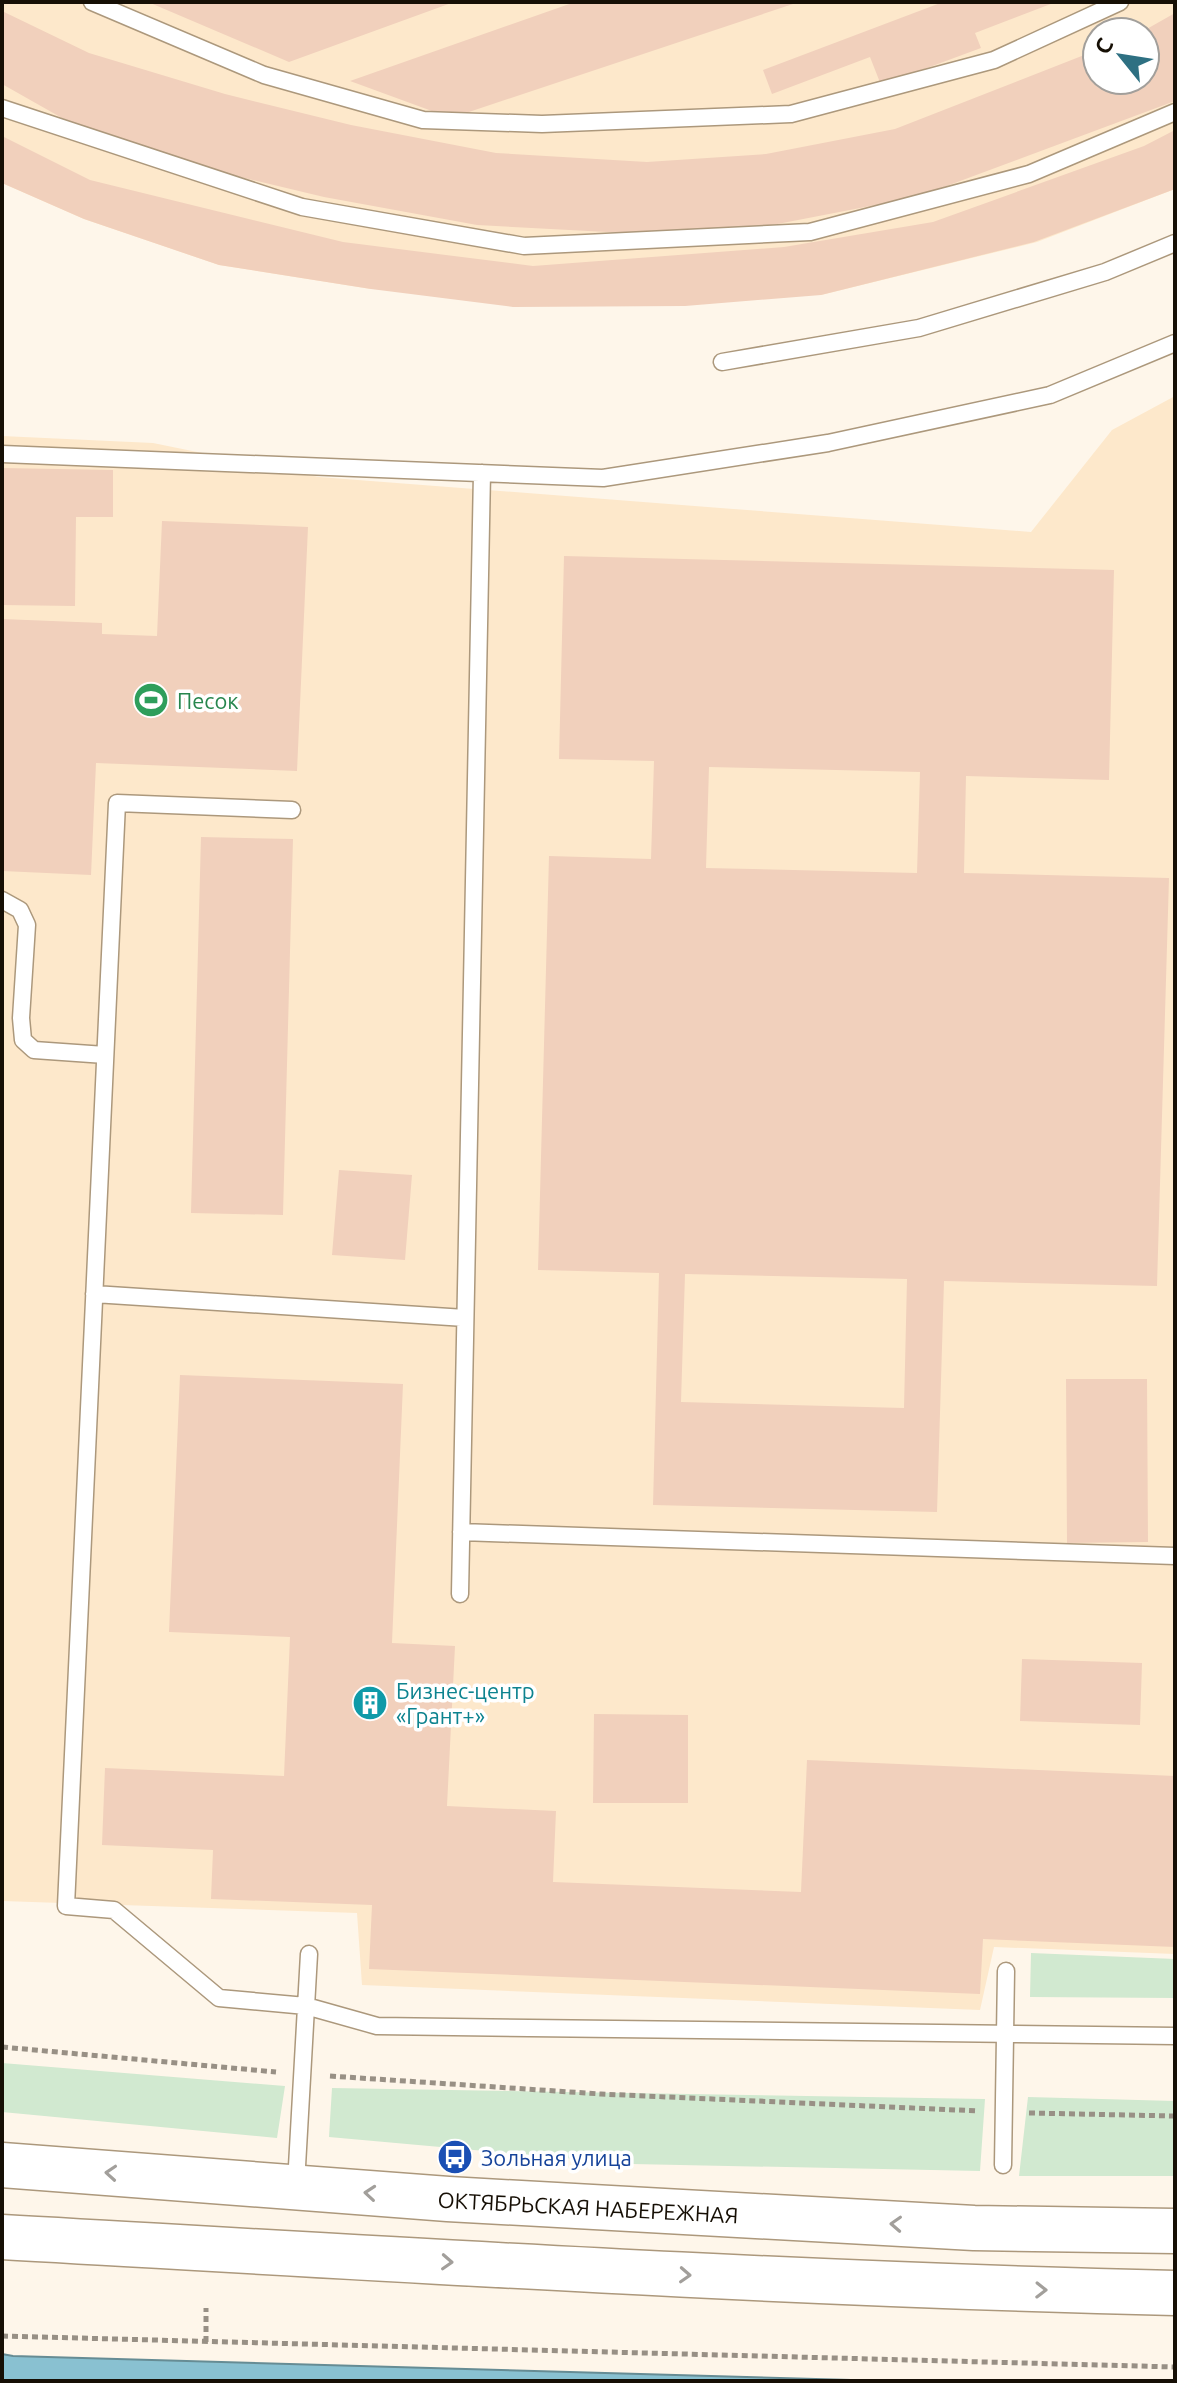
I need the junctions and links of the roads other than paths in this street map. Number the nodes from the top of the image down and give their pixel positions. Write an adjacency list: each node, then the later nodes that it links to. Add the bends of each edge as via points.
1 (92, 2): 2 (lane, via 264,75 423,120 542,124 791,114 994,60)
2 (1120, 2)
3 (2, 108): 4 (lane, via 302,207 524,246 810,232 1029,174)
4 (1175, 112)
5 (1175, 243): 7 (lane, via 1105,272 919,328)
6 (1175, 343): 9 (lane, via 1050,395 828,443 603,478)
7 (722, 362)
8 (2, 454): 9 (lane)
9 (482, 473): 14 (lane)
10 (292, 810): 12 (lane, via 117,803)
11 (2, 900): 12 (lane, via 20,910 27,925 23,1040 34,1050)
12 (105, 1055): 13 (lane)
13 (94, 1294): 14 (lane); 20 (lane, via 66,1906 114,1910 219,1998)
14 (465, 1318): 15 (lane)
15 (461, 1532): 16 (lane); 17 (lane)
16 (1175, 1556)
17 (460, 1594)
18 (309, 1954): 20 (lane)
19 (1006, 1971): 21 (lane)
20 (306, 2006): 21 (lane, via 377,2026); 25 (lane)
21 (1005, 2034): 22 (lane); 24 (lane)
22 (1175, 2036)
23 (2, 2165): 25 (main road, ОКТЯБРЬСКАЯ НАБЕРЕЖНАЯ, one-way to 23)
24 (1003, 2165)
25 (295, 2187): 26 (main road, ОКТЯБРЬСКАЯ НАБЕРЕЖНАЯ, one-way to 25, via 974,2228)
26 (1175, 2231)
27 (2, 2237): 28 (main road, one-way to 28, via 726,2277)
28 (1175, 2293)

